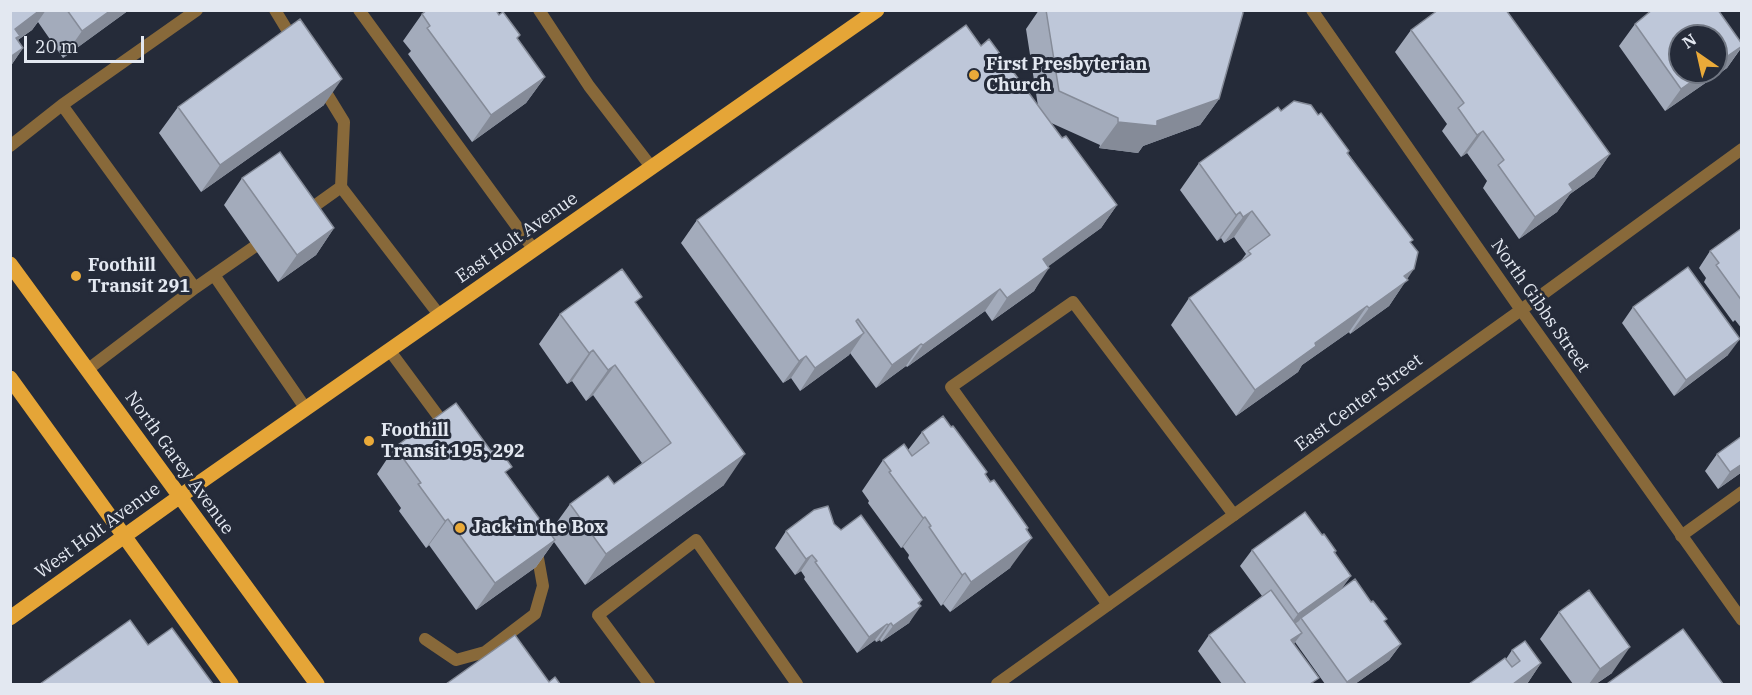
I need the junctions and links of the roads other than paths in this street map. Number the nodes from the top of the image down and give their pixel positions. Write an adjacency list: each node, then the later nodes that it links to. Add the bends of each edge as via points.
1 (196, 10): 9 (street)
2 (275, 10): 7 (street)
3 (359, 10): 16 (street)
4 (539, 10): 12 (street)
5 (877, 10): 12 (main road, East Holt Avenue)
6 (1312, 10): 20 (street, North Gibbs Street)
7 (300, 51)
8 (313, 71): 13 (street, via 344,122)
9 (62, 105): 10 (street); 19 (street)
10 (10, 146)
11 (1742, 149): 20 (street, East Center Street)
12 (652, 168): 16 (main road, East Holt Avenue)
13 (341, 187): 14 (street); 21 (street)
14 (292, 221)
15 (254, 247): 18 (street)
16 (534, 250): 21 (main road, East Holt Avenue)
17 (10, 264): 23 (main road, North Garey Avenue)
18 (214, 275): 19 (street); 25 (street)
19 (195, 288): 23 (street)
20 (1521, 310): 29 (street, East Center Street); 30 (street, North Gibbs Street)
21 (440, 316): 22 (main road, East Holt Avenue)
22 (390, 351): 25 (main road, East Holt Avenue); 26 (street)
23 (87, 370): 28 (main road, North Garey Avenue)
24 (10, 378): 31 (main road)
25 (306, 410): 28 (main road, East Holt Avenue)
26 (454, 438)
27 (1742, 492): 30 (street)
28 (179, 497): 31 (main road, West Holt Avenue); 38 (main road, North Garey Avenue)
29 (1234, 515): 33 (street, East Center Street); 33 (street, via 1073,302 951,387)
30 (1681, 536): 35 (street, North Gibbs Street)
31 (123, 537): 34 (main road, West Holt Avenue); 37 (main road)
32 (526, 540): 36 (street, via 537,558 543,586 535,614 485,652 456,660)
33 (1108, 605): 41 (street, East Center Street)
34 (10, 618)
35 (1742, 620)
36 (425, 639)
37 (231, 684)
38 (316, 684)
39 (648, 684): 40 (street, via 598,615 696,540)
40 (797, 684)
41 (997, 684)

